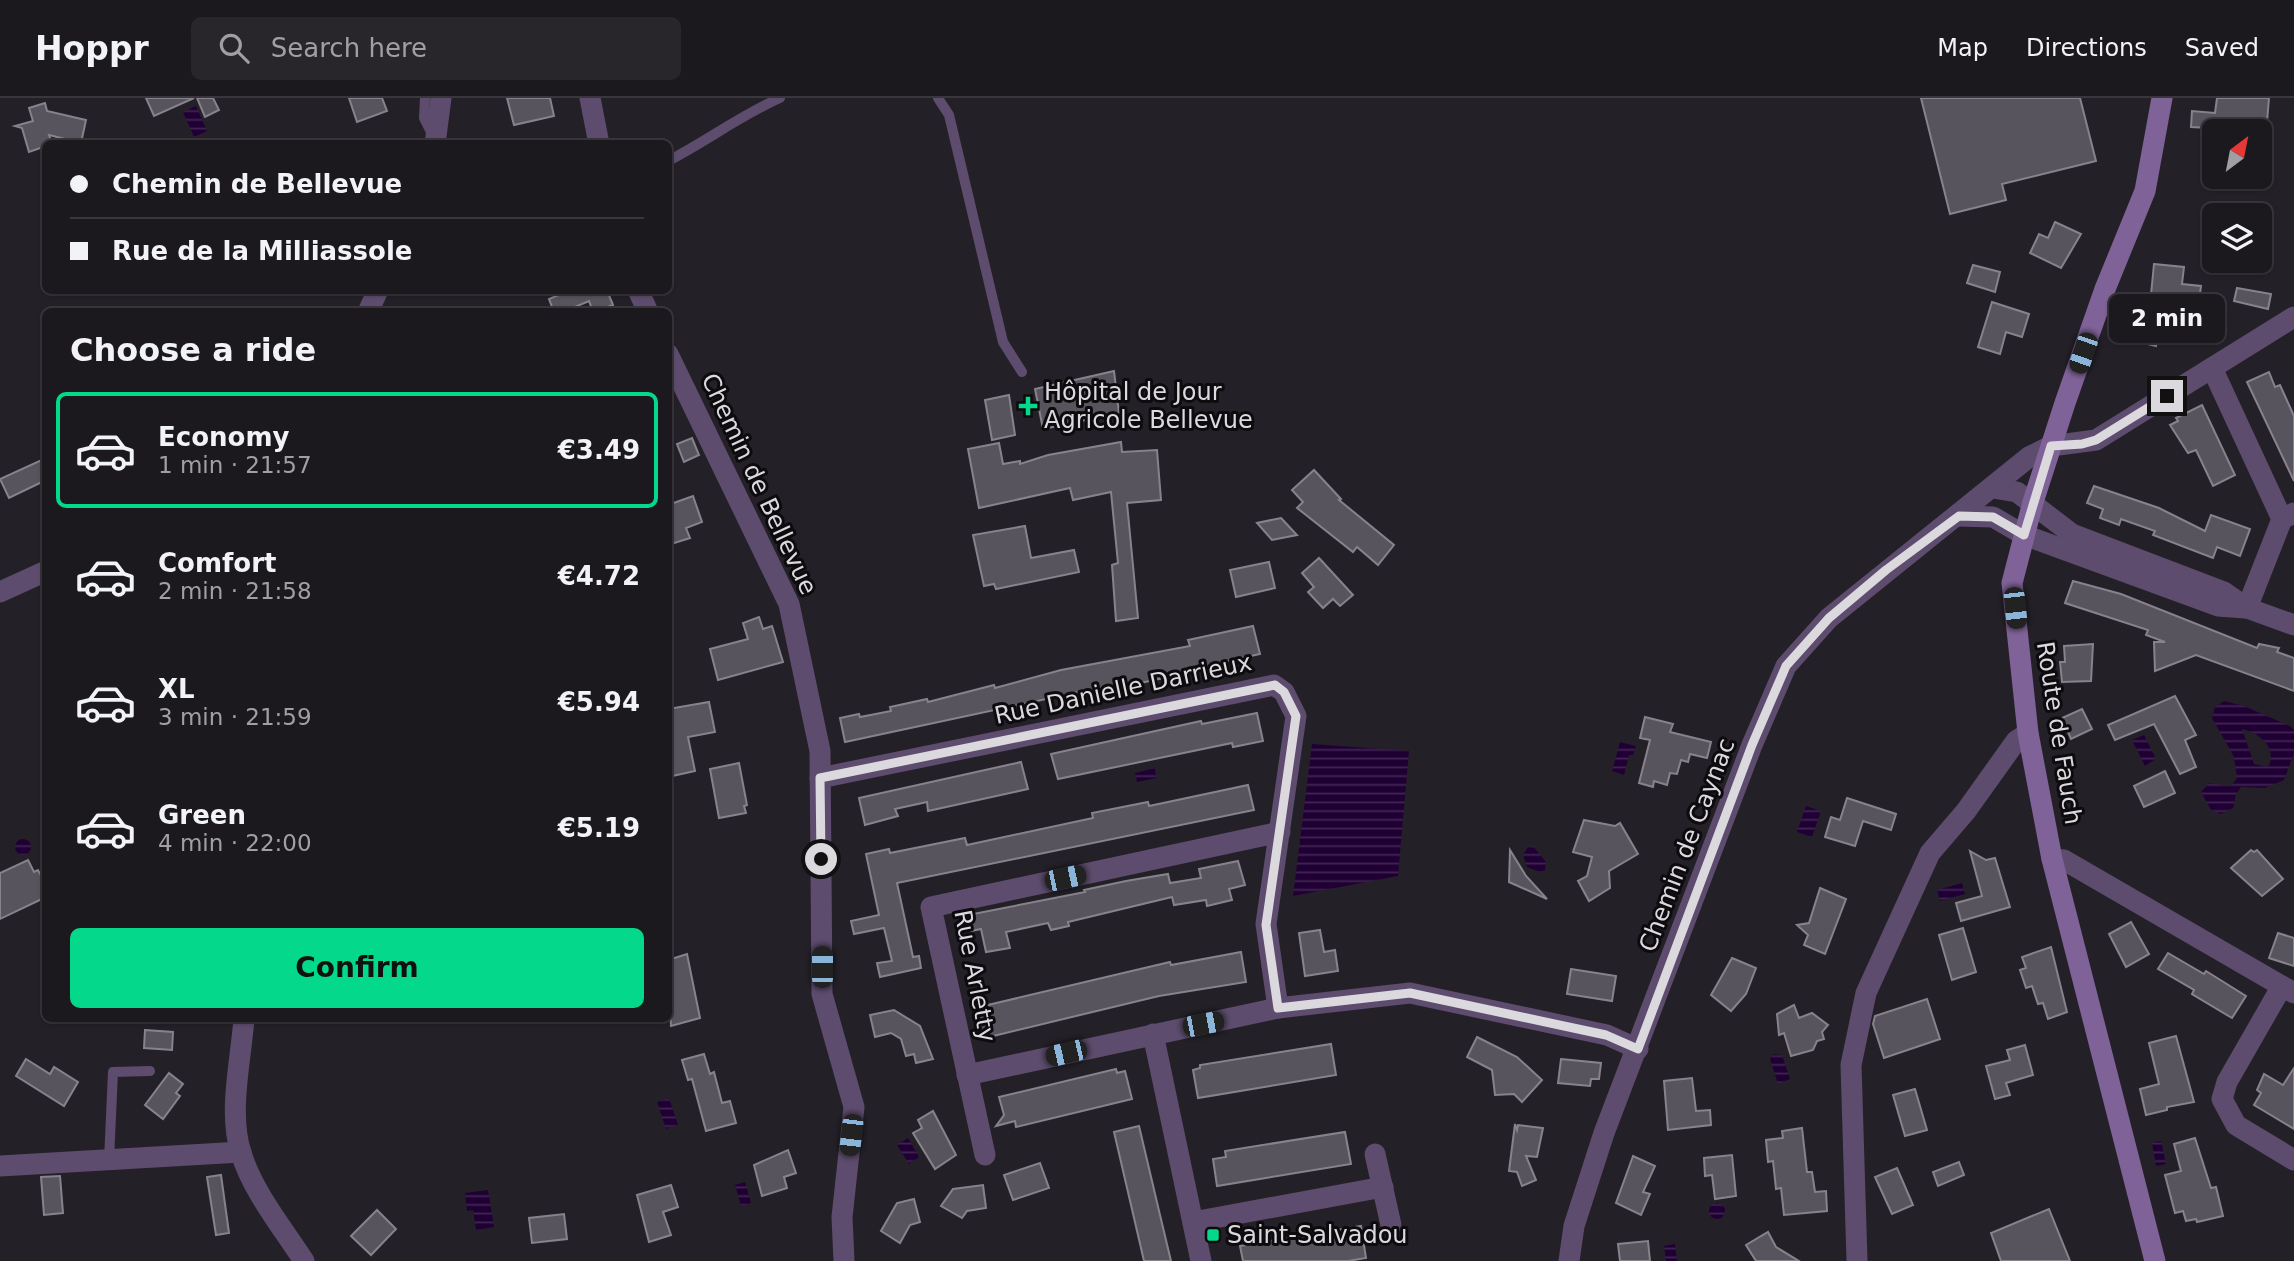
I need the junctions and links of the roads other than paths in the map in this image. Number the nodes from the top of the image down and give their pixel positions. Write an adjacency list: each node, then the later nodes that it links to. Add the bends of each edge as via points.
1 (425, 98): 7 (lane, via 424,118)
2 (441, 98): 8 (street)
3 (590, 98): 9 (street)
4 (780, 98): 10 (lane)
5 (938, 98): 14 (lane, via 949,115 1003,342)
6 (2162, 98): 15 (street, Route de Fauch, via 2145,191 2105,289)
7 (434, 140)
8 (435, 140)
9 (598, 140)
10 (672, 159)
11 (2294, 317): 13 (street)
12 (672, 362): 26 (street, Chemin de Bellevue, via 789,604 820,751)
13 (2212, 369): 15 (street, via 2096,440); 19 (street)
14 (1022, 372)
15 (2051, 446): 16 (street, Chemin de Caynac, via 2029,457); 17 (street, Route de Fauch)
16 (1993, 488): 17 (street, via 2017,492); 18 (street, Chemin de Caynac)
17 (2033, 502): 20 (street, Route de Fauch); 23 (street, via 2072,534 2224,592)
18 (1959, 516): 20 (street, via 1993,517); 33 (street, Chemin de Caynac, via 1829,618 1786,666)
19 (2288, 516): 23 (street)
20 (2024, 535): 23 (street, via 2218,606); 25 (street, Route de Fauch, via 2012,583)
21 (42, 573): 22 (street)
22 (0, 592)
23 (2247, 608): 24 (street)
24 (2294, 625)
25 (2028, 733): 28 (street, Route de Fauch); 49 (street, via 1930,853 1866,993 1851,1065)
26 (820, 778): 27 (street, Rue Danielle Darrieux, via 1275,685 1284,692 1296,716); 46 (street, Chemin de Bellevue, via 822,993 854,1107 842,1217)
27 (1280, 832): 30 (street, Rue Danielle Darrieux, via 1266,925); 35 (street, Rue Arletty, via 930,907)
28 (2052, 859): 29 (street, via 2064,860); 50 (street, Route de Fauch)
29 (2288, 990): 40 (street, via 2227,1082 2222,1099 2236,1125)
30 (1278, 1008): 32 (street); 33 (street, via 1410,993 1606,1035)
31 (244, 1022): 36 (street, via 236,1114)
32 (1153, 1034): 35 (street); 43 (street)
33 (1638, 1049): 48 (street, Chemin de Caynac, via 1574,1226)
34 (150, 1071): 39 (lane, via 113,1072)
35 (967, 1075): 38 (street, Rue Arletty)
36 (241, 1152): 39 (street); 45 (street, via 254,1183)
37 (1375, 1154): 42 (street)
38 (985, 1155)
39 (109, 1160): 41 (street)
40 (2294, 1160)
41 (0, 1166)
42 (1383, 1187): 43 (street); 44 (street)
43 (1193, 1222): 47 (street)
44 (1391, 1226)
45 (304, 1261)
46 (844, 1261)
47 (1201, 1261)
48 (1570, 1261)
49 (1857, 1261)
50 (2154, 1261)

